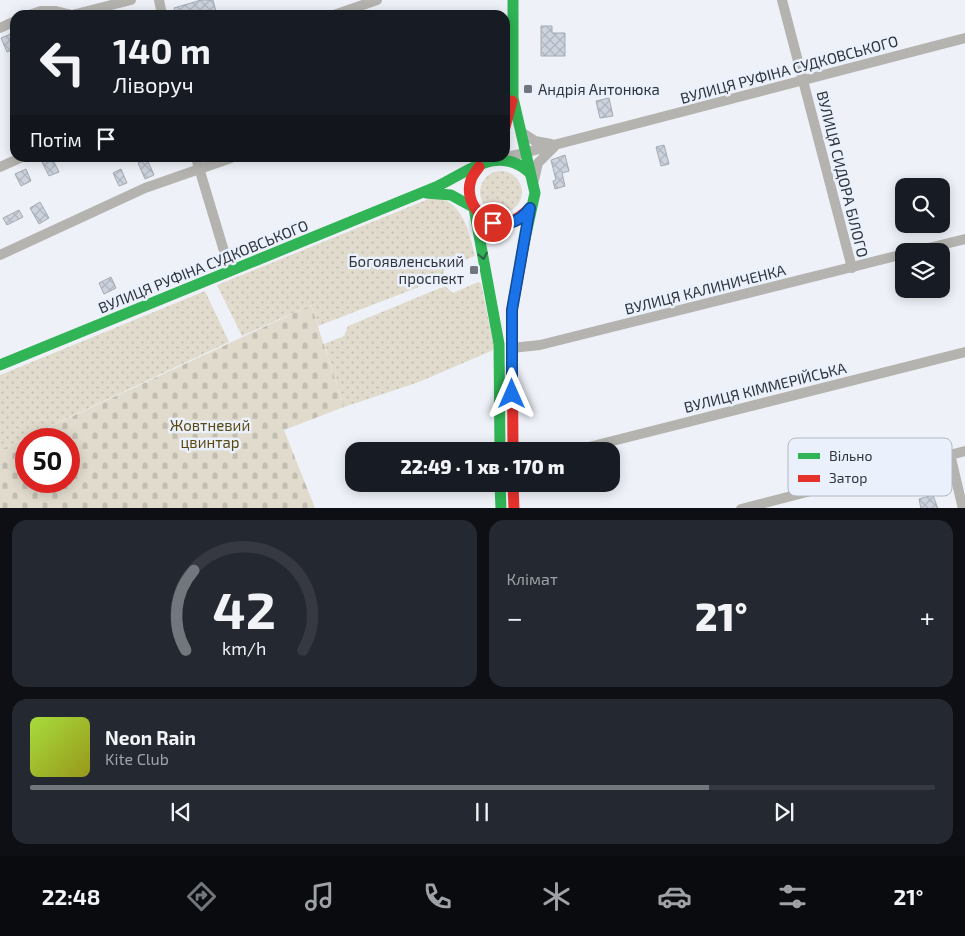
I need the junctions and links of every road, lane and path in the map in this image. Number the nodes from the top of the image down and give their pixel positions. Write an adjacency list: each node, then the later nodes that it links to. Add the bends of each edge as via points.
1 (131, 0): 5 (street)
2 (377, 0): 6 (street)
3 (513, 0): 8 (main road)
4 (782, 0): 10 (street, ВУЛИЦЯ СИДОРА БІЛОГО)
5 (92, 10)
6 (348, 10)
7 (965, 38): 10 (street, ВУЛИЦЯ РУФІНА СУДКОВСЬКОГО)
8 (510, 52)
9 (510, 77): 11 (main road)
10 (804, 80): 14 (street, ВУЛИЦЯ РУФІНА СУДКОВСЬКОГО); 31 (street, ВУЛИЦЯ СИДОРА БІЛОГО)
11 (513, 98): 12 (main road); 13 (main road)
12 (510, 108)
13 (521, 132): 14 (street, ВУЛИЦЯ РУФІНА СУДКОВСЬКОГО, via 535,141); 15 (main road)
14 (562, 144): 15 (street, ВУЛИЦЯ РУФІНА СУДКОВСЬКОГО); 23 (street, ВУЛИЦЯ РУФІНА СУДКОВСЬКОГО, via 542,157)
15 (525, 152): 16 (street, ВУЛИЦЯ РУФІНА СУДКОВСЬКОГО); 23 (main road)
16 (510, 156)
17 (510, 160): 23 (main road, via 516,161)
18 (197, 162): 22 (street)
19 (220, 162): 22 (street)
20 (483, 162): 24 (main road, ВУЛИЦЯ РУФІНА СУДКОВСЬКОГО)
21 (484, 162): 25 (main road, via 470,183)
22 (199, 170): 29 (street, via 145,188); 32 (street)
23 (532, 177): 26 (main road, via 535,193)
24 (417, 194): 25 (main road, ВУЛИЦЯ РУФІНА СУДКОВСЬКОГО, via 445,194); 32 (main road, ВУЛИЦЯ РУФІНА СУДКОВСЬКОГО)
25 (473, 208): 26 (main road, via 487,221 505,224 522,217); 36 (main road, one-way to 36, via 499,344)
26 (530, 208): 33 (main road, via 516,278)
27 (965, 239): 28 (street)
28 (949, 243)
29 (0, 255)
30 (895, 256): 31 (street, ВУЛИЦЯ КАЛИНИЧЕНКА)
31 (852, 268): 33 (street, ВУЛИЦЯ КАЛИНИЧЕНКА, via 540,345)
32 (230, 271): 35 (main road, ВУЛИЦЯ РУФІНА СУДКОВСЬКОГО)
33 (512, 348): 37 (main road)
34 (965, 352): 38 (street, ВУЛИЦЯ КІММЕРІЙСЬКА)
35 (0, 365)
36 (500, 442)
37 (513, 442)
38 (609, 442)
39 (965, 451): 40 (street)
40 (952, 454)
41 (952, 462): 48 (street)
42 (500, 492): 45 (main road)
43 (513, 492): 46 (main road)
44 (788, 496): 47 (street)
45 (501, 508)
46 (514, 508)
47 (741, 508)
48 (963, 508)

